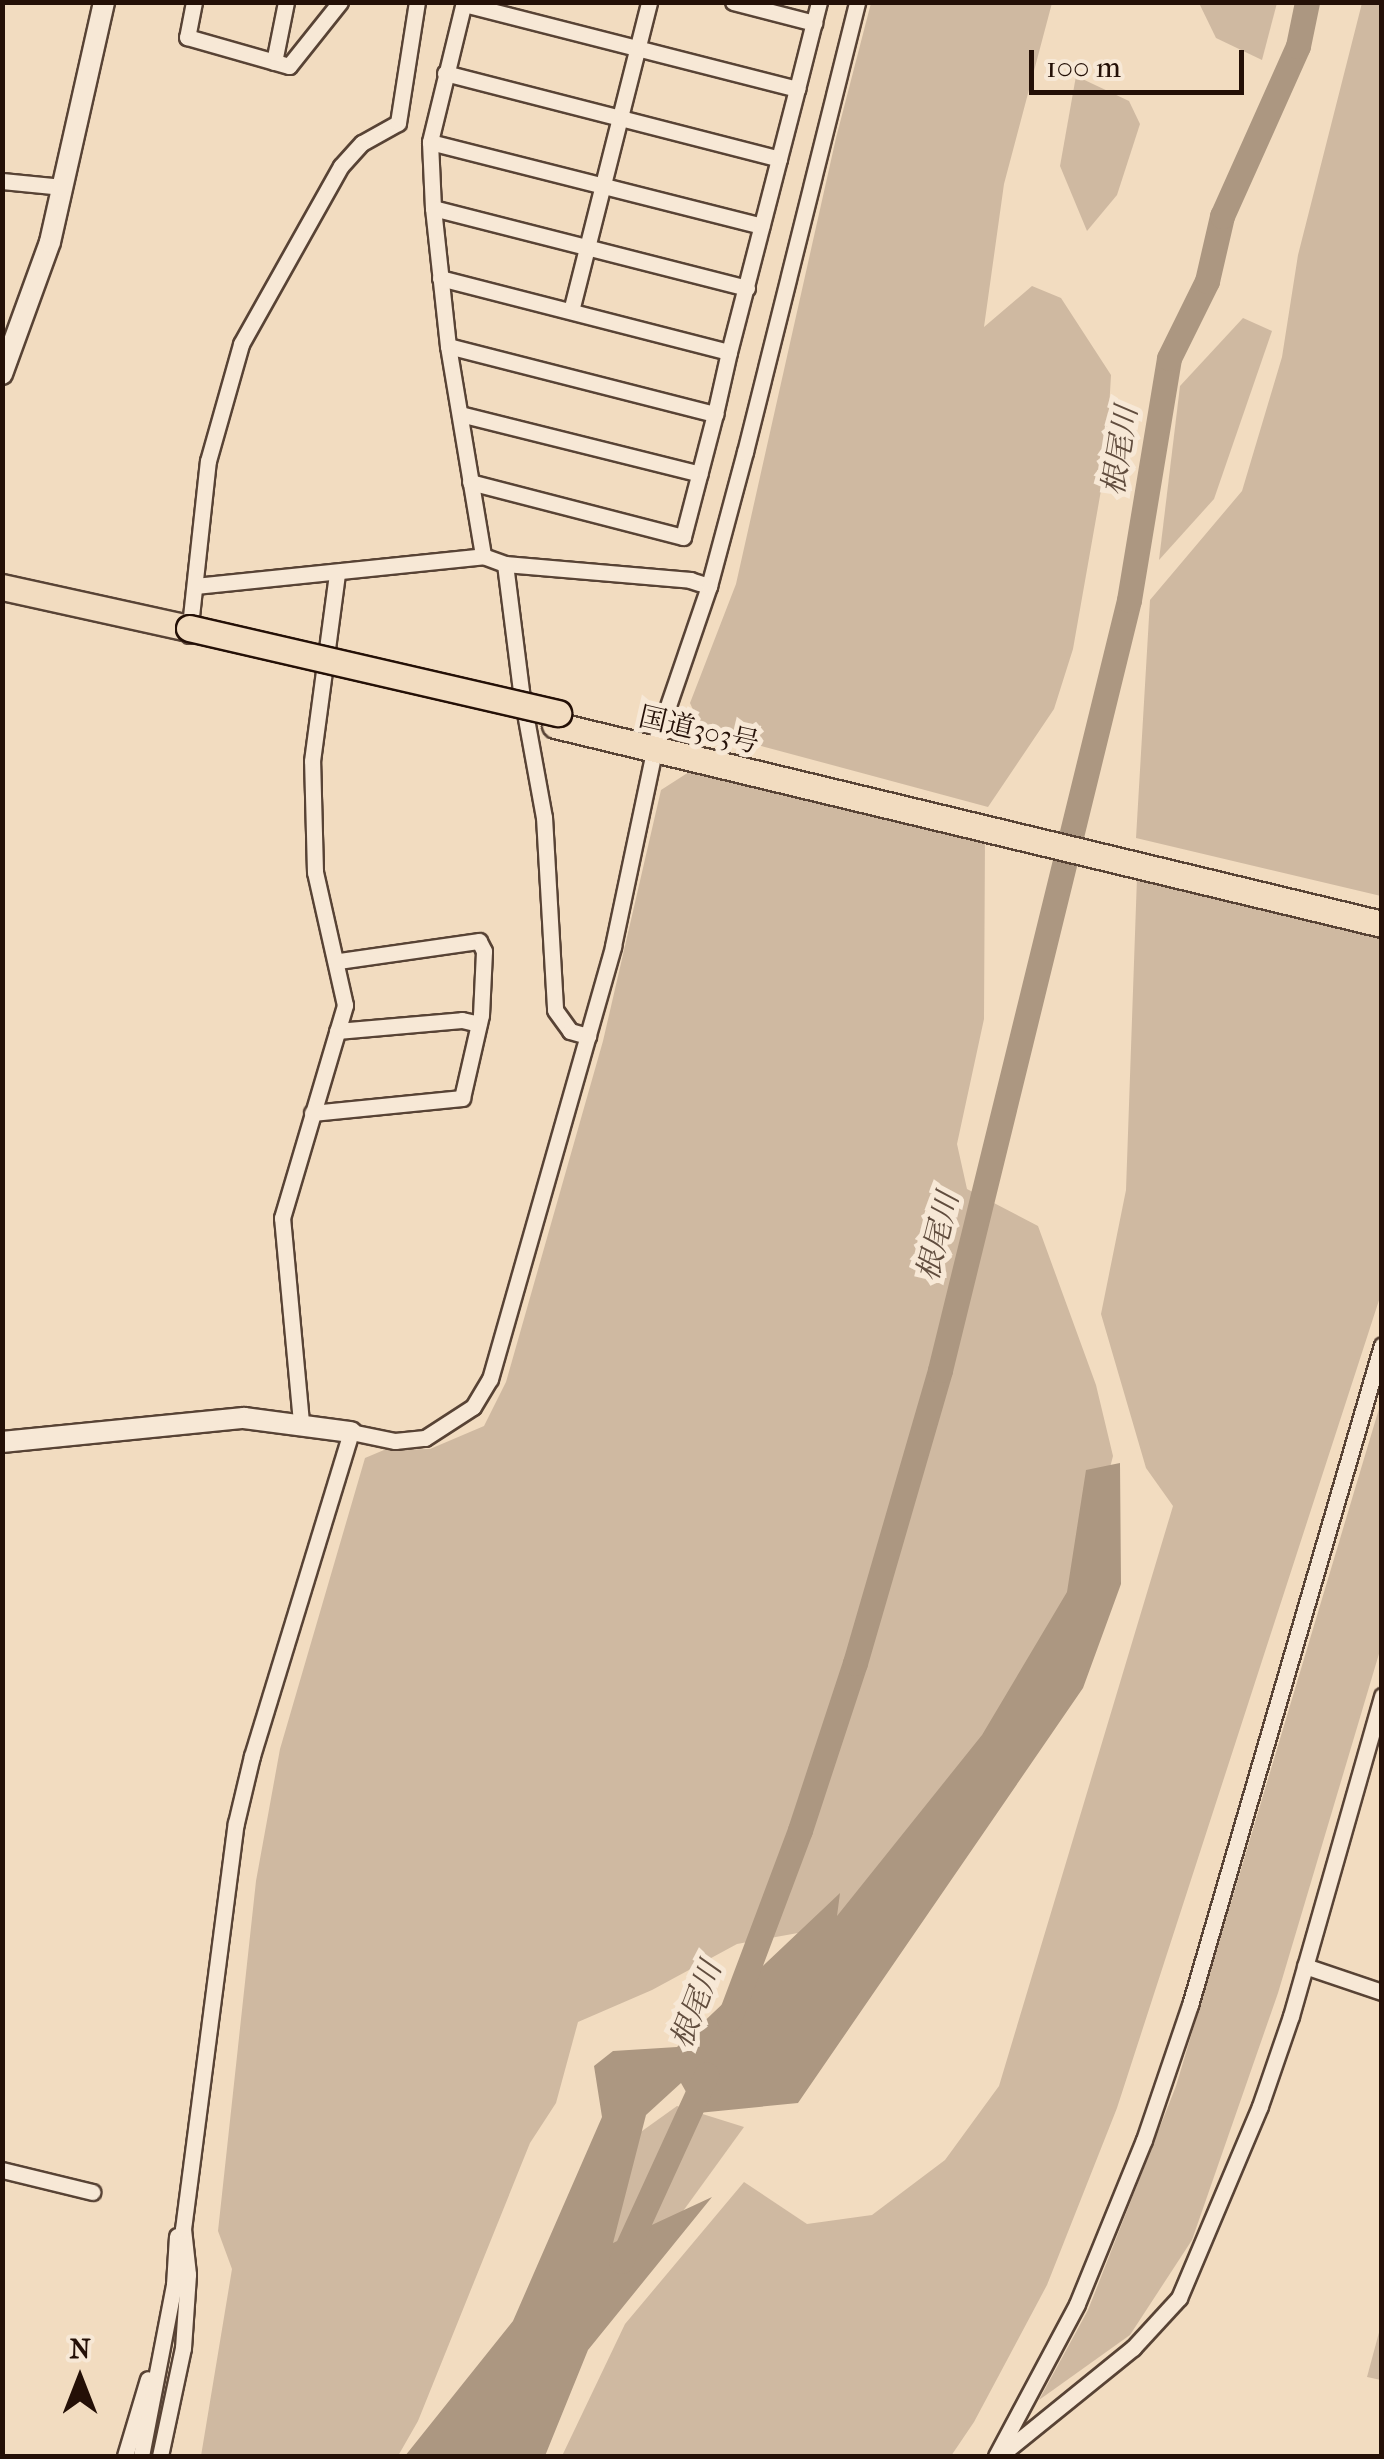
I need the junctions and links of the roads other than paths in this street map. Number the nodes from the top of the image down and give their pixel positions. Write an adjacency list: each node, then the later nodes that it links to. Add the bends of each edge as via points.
1 (104, 2): 20 (street)
2 (194, 2): 13 (street, via 187,37)
3 (286, 2): 13 (street)
4 (340, 2): 13 (street, via 289,66)
5 (417, 2): 38 (street, via 398,122 362,143 341,166 241,344 208,461)
6 (649, 2): 12 (street)
7 (733, 2): 11 (street)
8 (819, 2): 11 (street)
9 (857, 2): 39 (street)
10 (464, 3): 12 (street); 14 (street)
11 (814, 23): 15 (street)
12 (638, 48): 15 (street); 16 (street)
13 (274, 62)
14 (446, 73): 16 (street); 17 (street)
15 (796, 88): 18 (street)
16 (622, 118): 18 (street); 21 (street)
17 (430, 142): 21 (street); 22 (street)
18 (779, 159): 23 (street)
19 (2, 181): 20 (street)
20 (64, 186): 30 (street)
21 (604, 186): 23 (street); 24 (street)
22 (432, 208): 24 (street); 25 (street)
23 (762, 226): 26 (street)
24 (588, 247): 26 (street); 27 (street)
25 (440, 278): 27 (street); 28 (street)
26 (747, 288): 29 (street)
27 (571, 310): 29 (street)
28 (448, 346): 31 (street); 32 (street)
29 (730, 352): 32 (street)
30 (2, 374)
31 (460, 414): 33 (street); 34 (street)
32 (715, 414): 33 (street)
33 (700, 474): 34 (street, via 683,538)
34 (470, 482): 35 (street)
35 (483, 556): 36 (street); 37 (street)
36 (506, 564): 39 (street); 50 (street, via 544,817 555,1010 570,1032)
37 (337, 574): 38 (street); 47 (street, via 312,761 315,872)
38 (195, 586): 42 (street)
39 (709, 586): 43 (street)
40 (2, 587): 42 (highway, 国道303号)
41 (2, 600): 42 (highway, 国道303号)
42 (189, 632): 43 (highway, 国道303号)
43 (655, 744): 44 (highway, 国道303号); 50 (street)
44 (684, 749): 45 (highway, 国道303号); 46 (highway, 国道303号)
45 (1382, 910)
46 (1382, 924)
47 (338, 961): 48 (street, via 479,942); 49 (street, via 345,1005)
48 (479, 1024): 49 (street); 51 (street, via 462,1098)
49 (338, 1031): 51 (street)
50 (588, 1036): 54 (street, via 490,1380 473,1407 425,1438 395,1441)
51 (312, 1113): 53 (street, via 282,1218)
52 (1382, 1346): 66 (street, via 1156,2106 1077,2304)
53 (301, 1422): 54 (street); 55 (street, via 198,1420)
54 (351, 1432): 61 (street, via 236,1823)
55 (2, 1442)
56 (1382, 1696): 57 (street)
57 (1305, 1966): 58 (street); 66 (street, via 1260,2106 1179,2298 1133,2348)
58 (1382, 1992)
59 (2, 2170): 60 (street)
60 (92, 2192)
61 (183, 2229): 62 (street); 65 (street, via 188,2302)
62 (160, 2367): 63 (street, via 150,2374); 64 (street)
63 (125, 2456)
64 (141, 2456)
65 (160, 2456)
66 (997, 2456)

